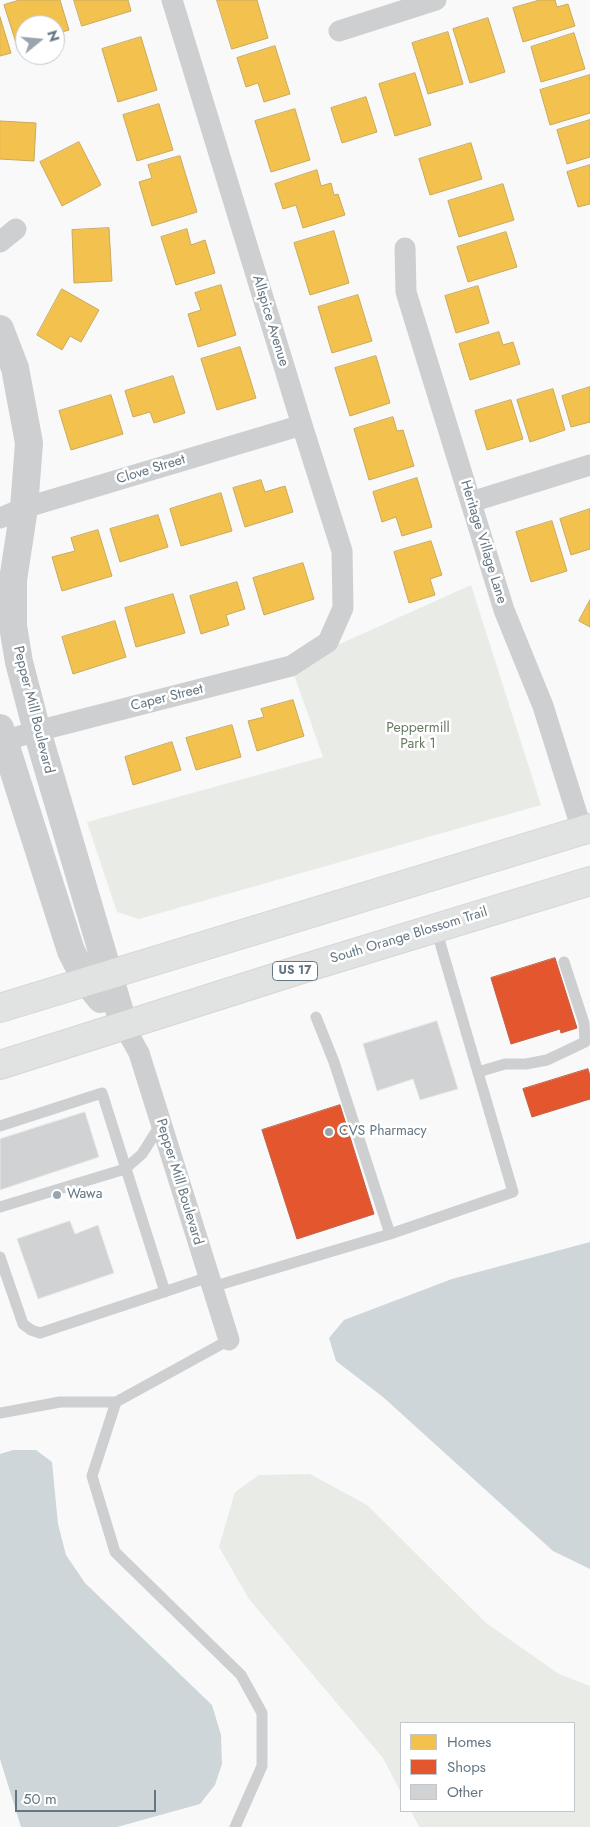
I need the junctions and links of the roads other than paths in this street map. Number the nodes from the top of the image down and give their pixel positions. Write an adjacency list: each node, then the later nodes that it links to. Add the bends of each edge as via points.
1 (172, 0): 8 (street, Allspice Avenue)
2 (436, 0): 3 (street)
3 (340, 31)
4 (16, 229): 5 (street)
5 (0, 242)
6 (405, 248): 10 (street, Heritage Village Lane, via 406,292)
7 (0, 329): 11 (street, Pepper Mill Boulevard, via 14,368 29,443)
8 (302, 425): 11 (street, Clove Street); 12 (street, Allspice Avenue, via 342,551 343,608)
9 (590, 465): 10 (street)
10 (471, 502): 15 (street, Heritage Village Lane, via 504,610)
11 (12, 513): 13 (street, Pepper Mill Boulevard, via 13,626 18,662)
12 (328, 642): 13 (street, Caper Street, via 291,666)
13 (37, 731): 14 (street, Caper Street); 19 (street, Pepper Mill Boulevard)
14 (1, 737): 19 (street, Pepper Mill Boulevard, via 71,951)
15 (586, 829): 19 (main road)
16 (590, 881): 17 (main road, South Orange Blossom Trail / US 17)
17 (436, 929): 22 (main road, South Orange Blossom Trail / US 17); 24 (lane)
18 (564, 962): 24 (lane, via 584,1024 586,1042 547,1060 505,1064)
19 (98, 978): 20 (main road); 22 (street, Pepper Mill Boulevard)
20 (0, 1008)
21 (316, 1017): 29 (lane, via 334,1062)
22 (124, 1026): 23 (main road, South Orange Blossom Trail / US 17); 25 (street, Pepper Mill Boulevard, via 139,1053)
23 (0, 1065)
24 (478, 1072): 29 (lane, via 513,1192)
25 (161, 1124): 27 (lane, via 142,1154); 31 (street, Pepper Mill Boulevard)
26 (0, 1126): 27 (lane, via 102,1093)
27 (125, 1169): 28 (lane); 32 (lane)
28 (0, 1207)
29 (390, 1234): 31 (lane, via 267,1271)
30 (0, 1257): 32 (lane, via 23,1324 40,1333)
31 (211, 1282): 32 (lane); 33 (street, Pepper Mill Boulevard)
32 (165, 1292)
33 (229, 1340): 34 (lane)
34 (116, 1402): 35 (lane, via 60,1402); 36 (lane, via 92,1476 115,1552 242,1675 262,1713 262,1766)
35 (0, 1414)
36 (235, 1827)

